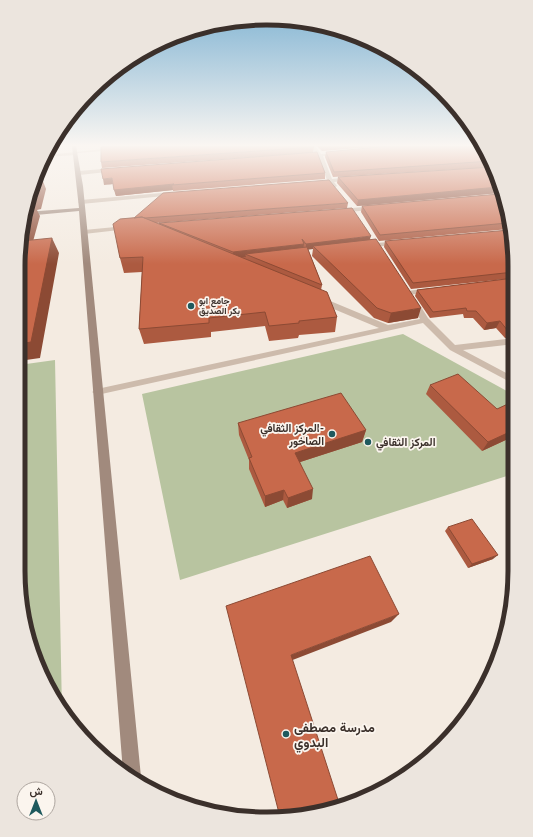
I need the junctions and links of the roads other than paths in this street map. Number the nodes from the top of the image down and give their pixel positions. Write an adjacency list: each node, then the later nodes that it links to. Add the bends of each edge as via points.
1 (80, 185): 5 (main road)
2 (333, 185): 3 (street)
3 (339, 193)
4 (182, 194): 5 (street)
5 (82, 206): 8 (main road); 10 (main road)
6 (384, 207): 7 (street)
7 (330, 212)
8 (31, 213)
9 (136, 227): 10 (street)
10 (84, 232): 20 (main road)
11 (407, 242): 12 (street)
12 (360, 246)
13 (438, 290): 15 (street, via 406,290)
14 (310, 295): 16 (street)
15 (425, 320): 16 (street); 18 (street)
16 (387, 328): 20 (street)
17 (508, 343): 18 (street)
18 (453, 348): 19 (street)
19 (508, 378)
20 (97, 392): 21 (main road)
21 (132, 771)

